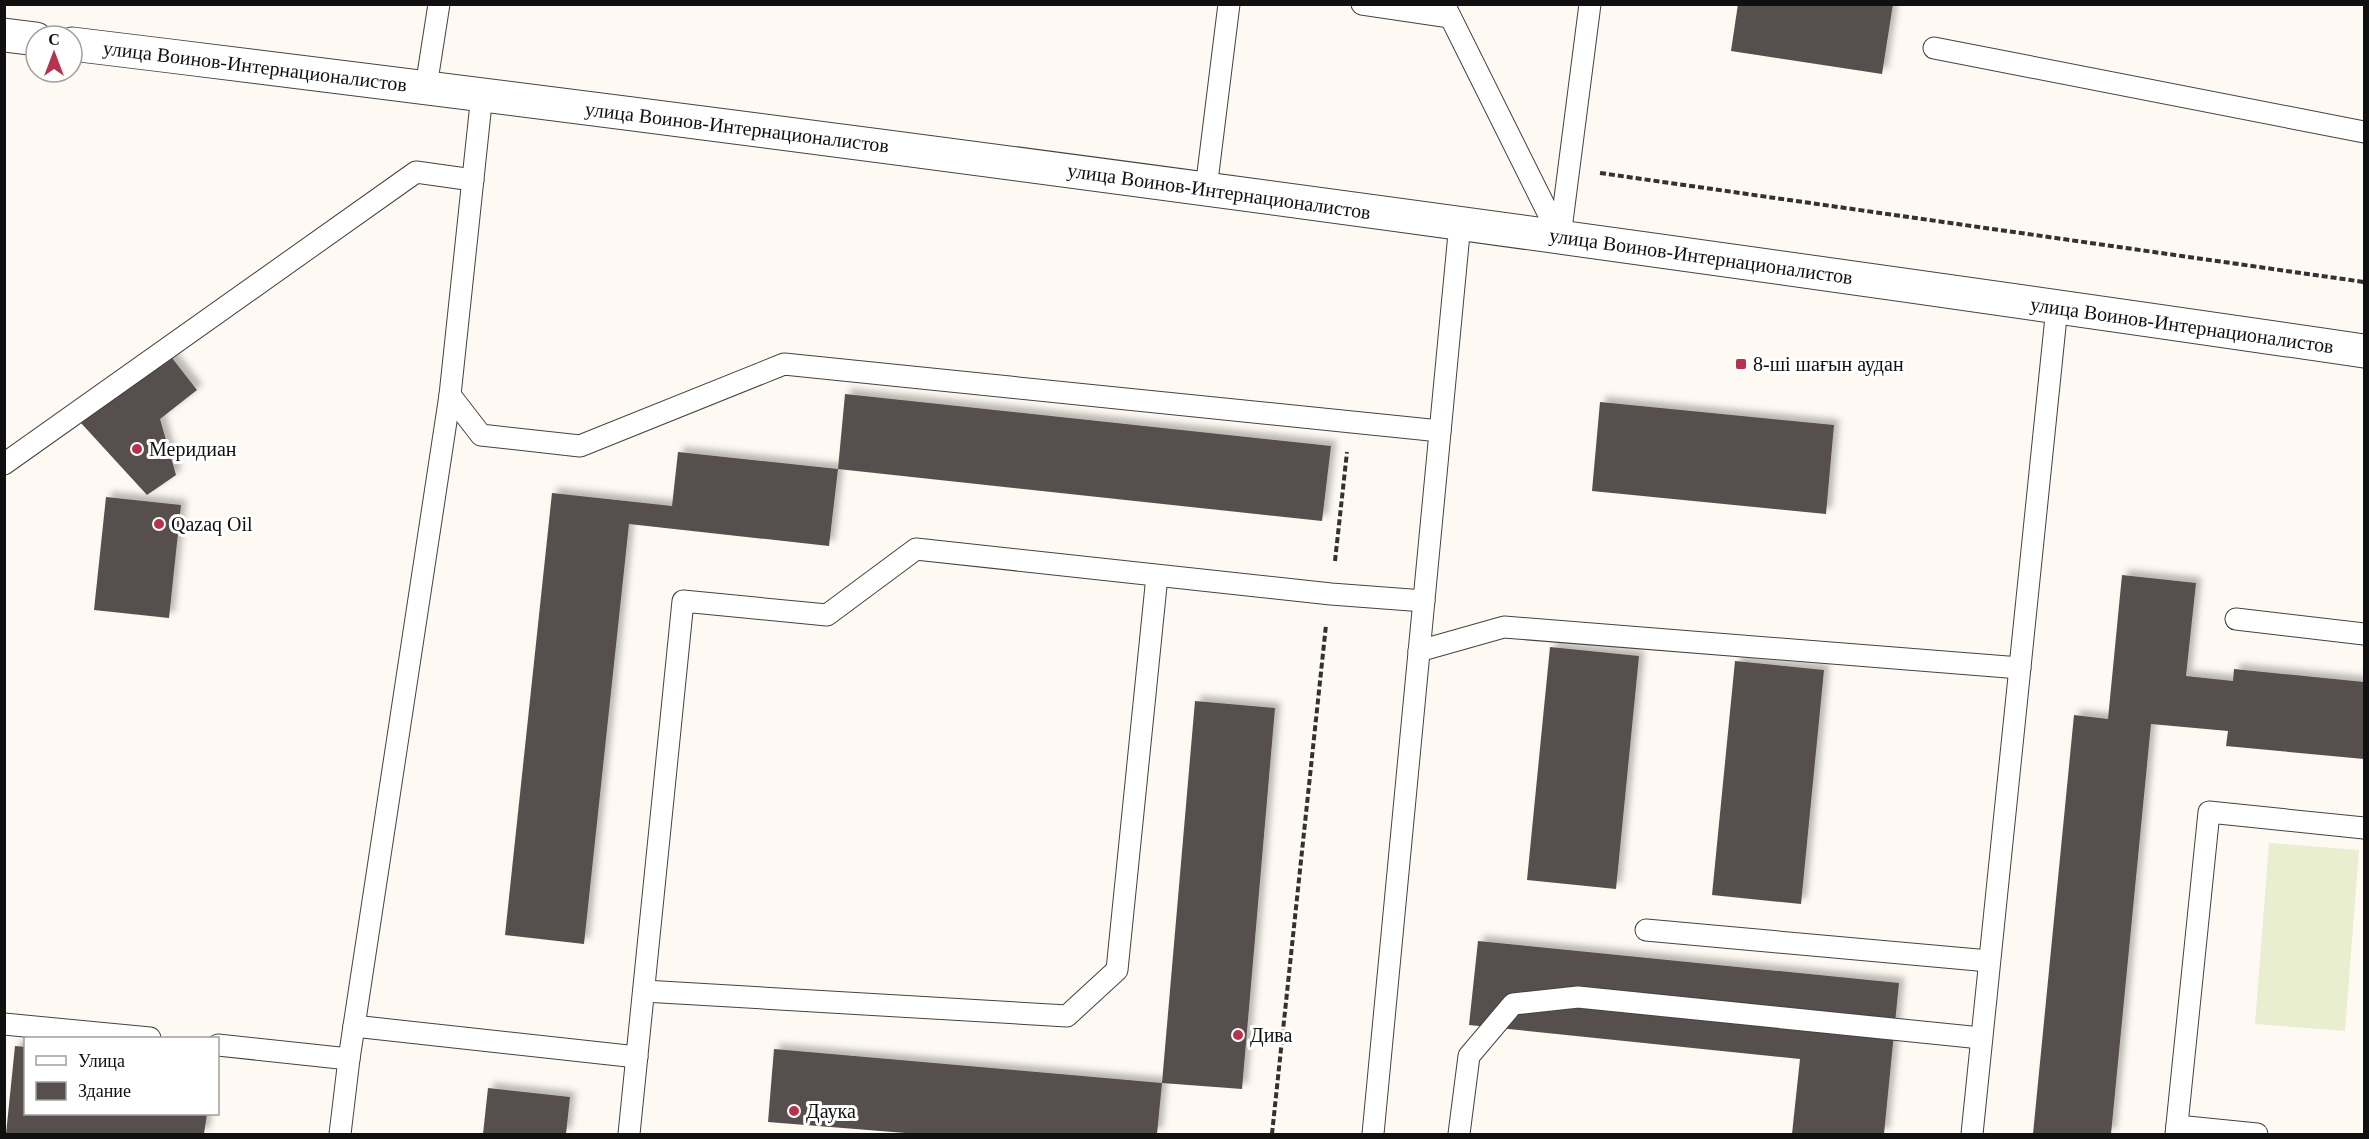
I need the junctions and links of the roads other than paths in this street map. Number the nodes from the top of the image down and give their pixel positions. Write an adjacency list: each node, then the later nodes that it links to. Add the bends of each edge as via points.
1 (439, 4): 10 (lane)
2 (1229, 4): 14 (lane)
3 (1362, 4): 5 (lane)
4 (1590, 4): 16 (lane)
5 (1447, 11): 16 (lane)
6 (4, 35): 7 (street)
7 (24, 38)
8 (84, 45): 10 (street, улица Воинов-Интернационалистов)
9 (1934, 48): 12 (lane)
10 (426, 87): 11 (street, улица Воинов-Интернационалистов)
11 (482, 94): 13 (lane); 14 (street, улица Воинов-Интернационалистов)
12 (2364, 132)
13 (473, 180): 19 (lane); 21 (lane, via 416,172)
14 (1206, 189): 15 (street, улица Воинов-Интернационалистов)
15 (1460, 223): 16 (street, улица Воинов-Интернационалистов); 20 (lane)
16 (1560, 237): 17 (street, улица Воинов-Интернационалистов)
17 (2057, 307): 18 (street, улица Воинов-Интернационалистов); 27 (lane)
18 (2364, 351)
19 (450, 395): 20 (lane, via 481,435 580,446 784,364); 33 (lane)
20 (1440, 431): 23 (lane)
21 (4, 464)
22 (1158, 576): 23 (lane); 31 (lane, via 1117,970 1067,1016); 31 (lane, via 916,549 827,615 683,601)
23 (1424, 602): 26 (lane)
24 (2236, 620): 25 (lane)
25 (2364, 634)
26 (1419, 651): 27 (lane, via 1504,627); 42 (lane)
27 (2020, 668): 30 (lane)
28 (2364, 828): 39 (lane, via 2208,812)
29 (1646, 930): 30 (lane)
30 (1989, 961): 35 (lane)
31 (644, 991): 37 (lane)
32 (4, 1024): 34 (lane)
33 (354, 1026): 37 (lane); 38 (lane)
34 (140, 1037)
35 (1982, 1038): 43 (lane, via 1578,998 1513,1004 1470,1056); 44 (lane)
36 (219, 1045): 38 (lane)
37 (637, 1057): 41 (lane)
38 (349, 1059): 40 (lane)
39 (2177, 1130): 45 (lane)
40 (340, 1134)
41 (629, 1134)
42 (1373, 1134)
43 (1459, 1134)
44 (1972, 1134)
45 (2257, 1134)

